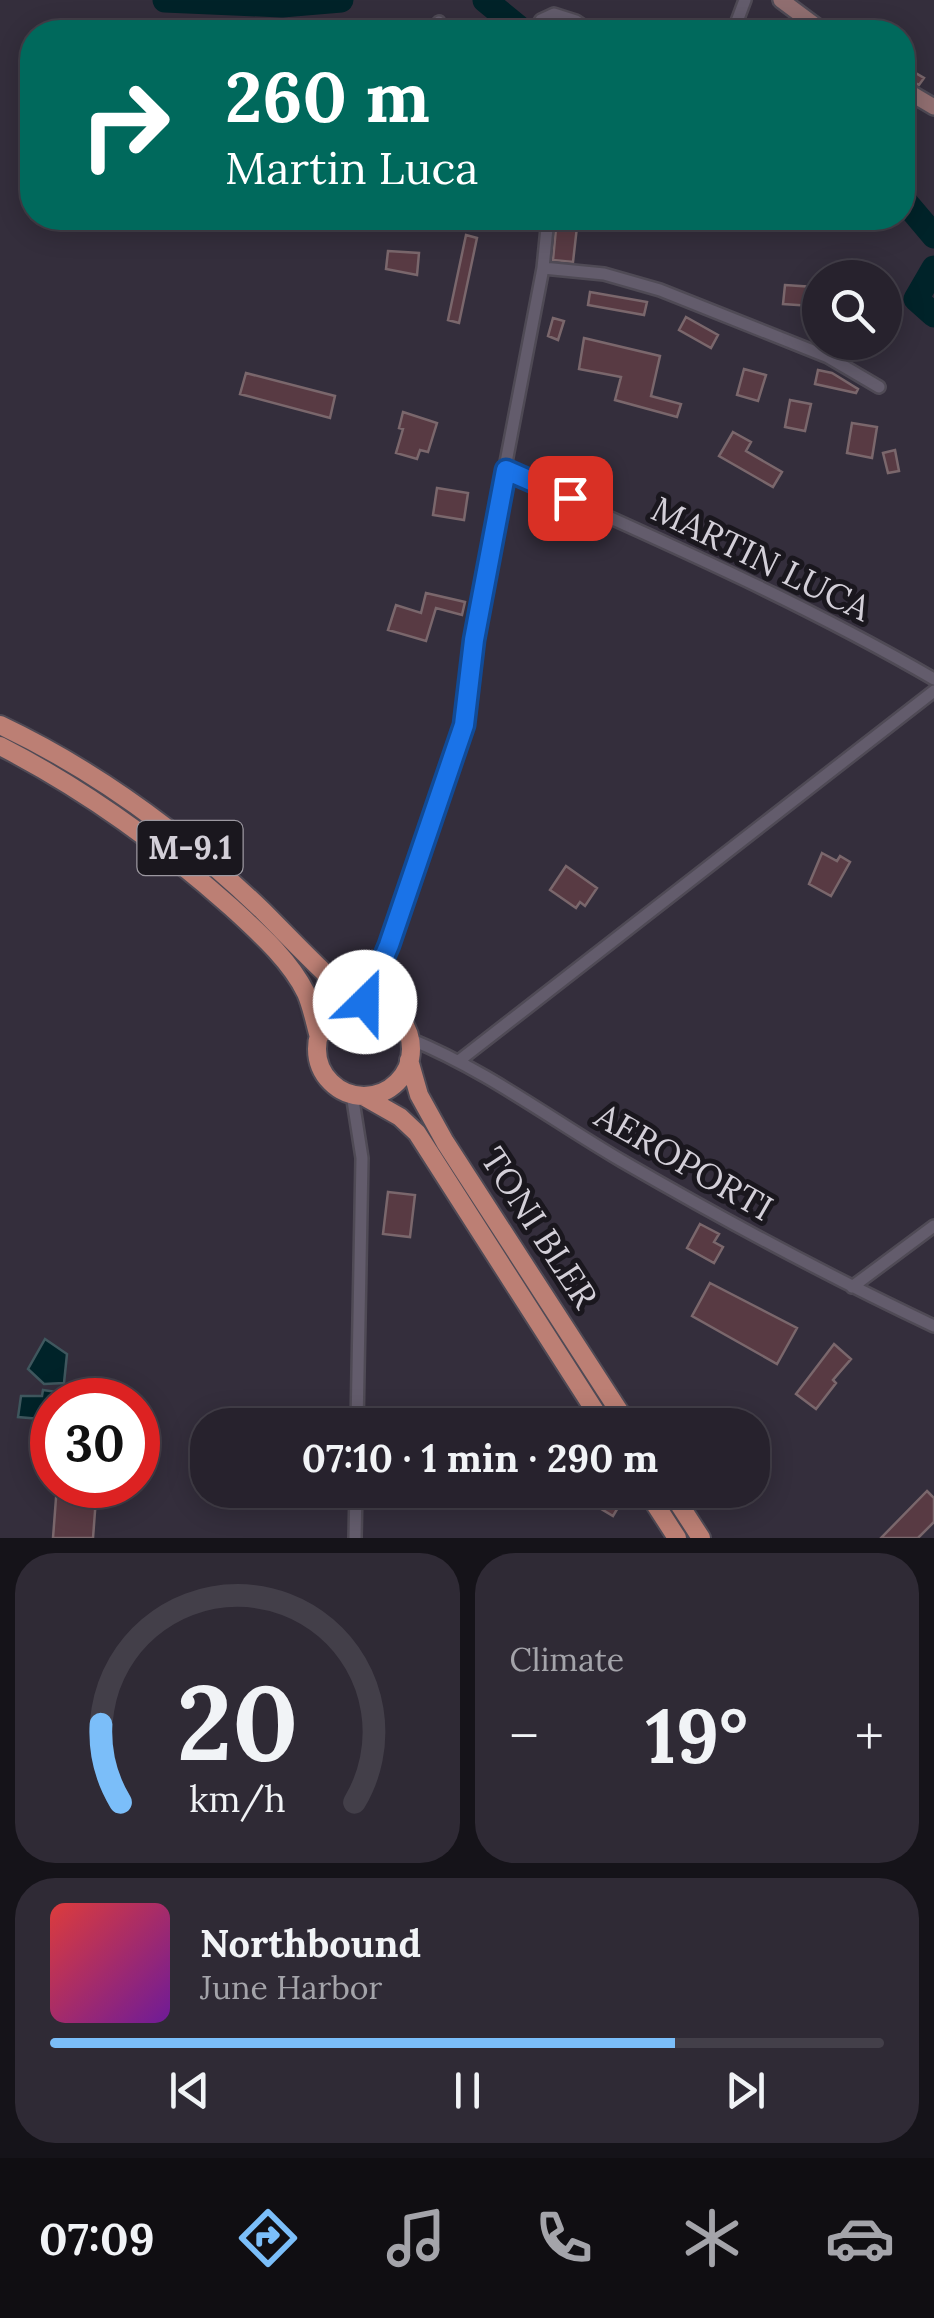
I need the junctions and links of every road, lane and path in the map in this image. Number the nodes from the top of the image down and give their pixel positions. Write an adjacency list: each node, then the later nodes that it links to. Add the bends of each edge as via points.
1 (782, 0): 4 (street)
2 (541, 20): 3 (street, via 554,14)
3 (573, 20)
4 (808, 20)
5 (547, 230): 6 (street)
6 (544, 268): 7 (street, via 604,274 660,290 828,357); 8 (street)
7 (878, 387)
8 (506, 470): 9 (street, MARTIN LUCA, via 714,565); 13 (street, via 464,725 389,945)
9 (934, 679)
10 (934, 691): 17 (street)
11 (0, 725): 13 (main road, M-9.1, via 138,806)
12 (0, 746): 14 (main road, M-9.1, via 157,844 249,924 305,992)
13 (361, 1002): 14 (main road, via 336,1012); 15 (main road, M-9.1, via 394,1013)
14 (318, 1038): 18 (main road, M-9.1, via 326,1077)
15 (410, 1039): 16 (main road); 17 (street, AEROPORTI)
16 (410, 1060): 18 (main road, via 392,1086); 24 (main road, TONI BLER, via 419,1095 444,1142)
17 (460, 1060): 20 (street, AEROPORTI, via 622,1161)
18 (358, 1095): 22 (street); 23 (main road, TONI BLER / M-9.1, via 417,1133)
19 (934, 1226): 20 (street)
20 (852, 1287): 21 (street, AEROPORTI)
21 (934, 1326)
22 (357, 1408)
23 (593, 1408)
24 (617, 1408)
25 (355, 1508): 28 (street)
26 (658, 1508): 29 (main road)
27 (681, 1508): 30 (main road)
28 (354, 1538)
29 (677, 1538)
30 (700, 1538)

